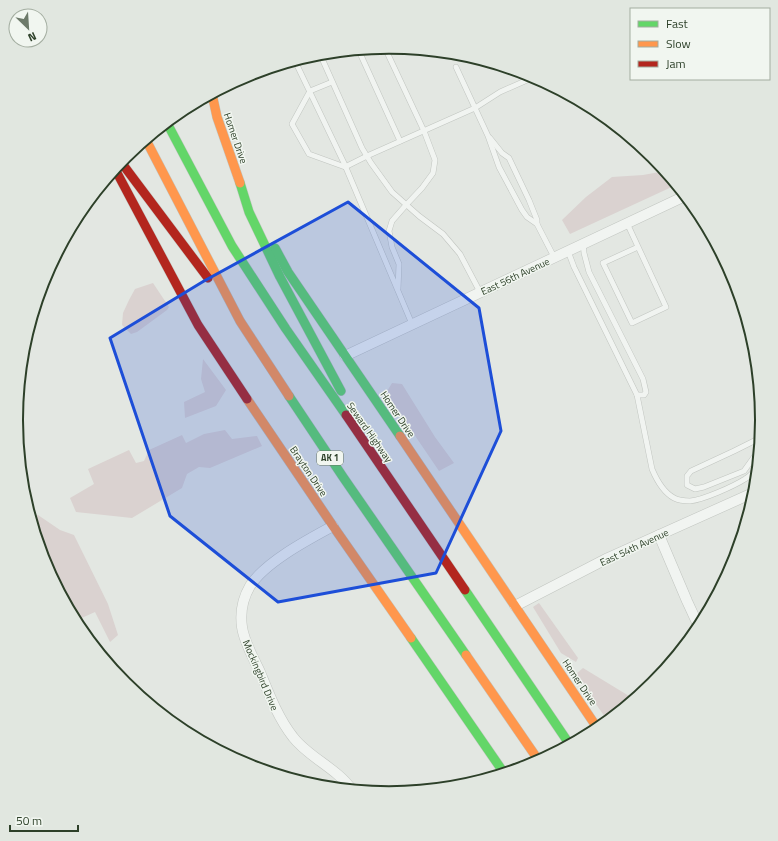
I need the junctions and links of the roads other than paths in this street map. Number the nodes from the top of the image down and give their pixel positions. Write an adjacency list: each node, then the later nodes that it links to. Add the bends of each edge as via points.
1 (388, 54): 12 (lane)
2 (361, 56): 14 (lane)
3 (323, 61): 7 (lane)
4 (298, 66): 8 (lane)
5 (456, 67): 10 (lane)
6 (526, 81): 10 (lane, via 500,92)
7 (332, 82): 8 (lane); 16 (lane)
8 (310, 91): 18 (lane); 18 (lane, via 292,124 309,154)
9 (213, 100): 20 (main road, Homer Drive)
10 (475, 108): 12 (lane); 13 (lane)
11 (169, 128): 37 (main road, Seward Highway, via 232,246)
12 (424, 130): 14 (lane); 22 (lane, via 436,160 433,174)
13 (488, 136): 24 (lane, via 499,167 522,210); 24 (lane, via 509,158 529,200)
14 (400, 141): 16 (lane)
15 (148, 145): 31 (main road, AK 1)
16 (367, 156): 18 (lane); 22 (lane, via 392,192)
17 (125, 167): 31 (main road)
18 (345, 167): 29 (lane)
19 (118, 175): 40 (main road, Brayton Drive, via 198,325)
20 (240, 183): 33 (main road, Homer Drive, via 288,272); 37 (main road, via 249,212 280,277)
21 (679, 199): 23 (street, East 56th Avenue)
22 (406, 205): 29 (lane, via 392,221 390,231 392,247 399,264); 30 (lane, via 443,234 460,254)
23 (627, 223): 25 (street, East 56th Avenue); 26 (lane)
24 (537, 224): 28 (lane)
25 (583, 243): 27 (street, East 56th Avenue); 34 (lane, via 589,272 643,379 646,392 644,395)
26 (638, 247): 26 (lane, via 666,307 632,323 603,263)
27 (568, 251): 28 (street, East 56th Avenue); 34 (lane)
28 (554, 257): 30 (street, East 56th Avenue)
29 (398, 290): 32 (lane)
30 (480, 292): 32 (street, East 56th Avenue)
31 (240, 321): 46 (main road, AK 1, via 343,477)
32 (412, 324): 33 (street, East 56th Avenue)
33 (345, 356): 42 (main road, Homer Drive)
34 (637, 395): 38 (lane, via 652,469 664,491 676,499 689,501 703,498)
35 (754, 441): 36 (lane, via 691,471 687,476 687,485 694,489 704,487 744,471)
36 (753, 460)
37 (383, 469): 45 (main road, Seward Highway)
38 (751, 475)
39 (747, 495): 41 (street, East 54th Avenue)
40 (333, 526): 47 (main road, Brayton Drive); 48 (street, Mockingbird Drive, via 299,545 258,576 250,586 241,613 247,643 280,717 293,738)
41 (659, 535): 42 (street, East 54th Avenue); 43 (street)
42 (515, 606): 44 (main road, Homer Drive)
43 (696, 619)
44 (594, 723)
45 (567, 740)
46 (536, 756)
47 (501, 769)
48 (346, 784)

